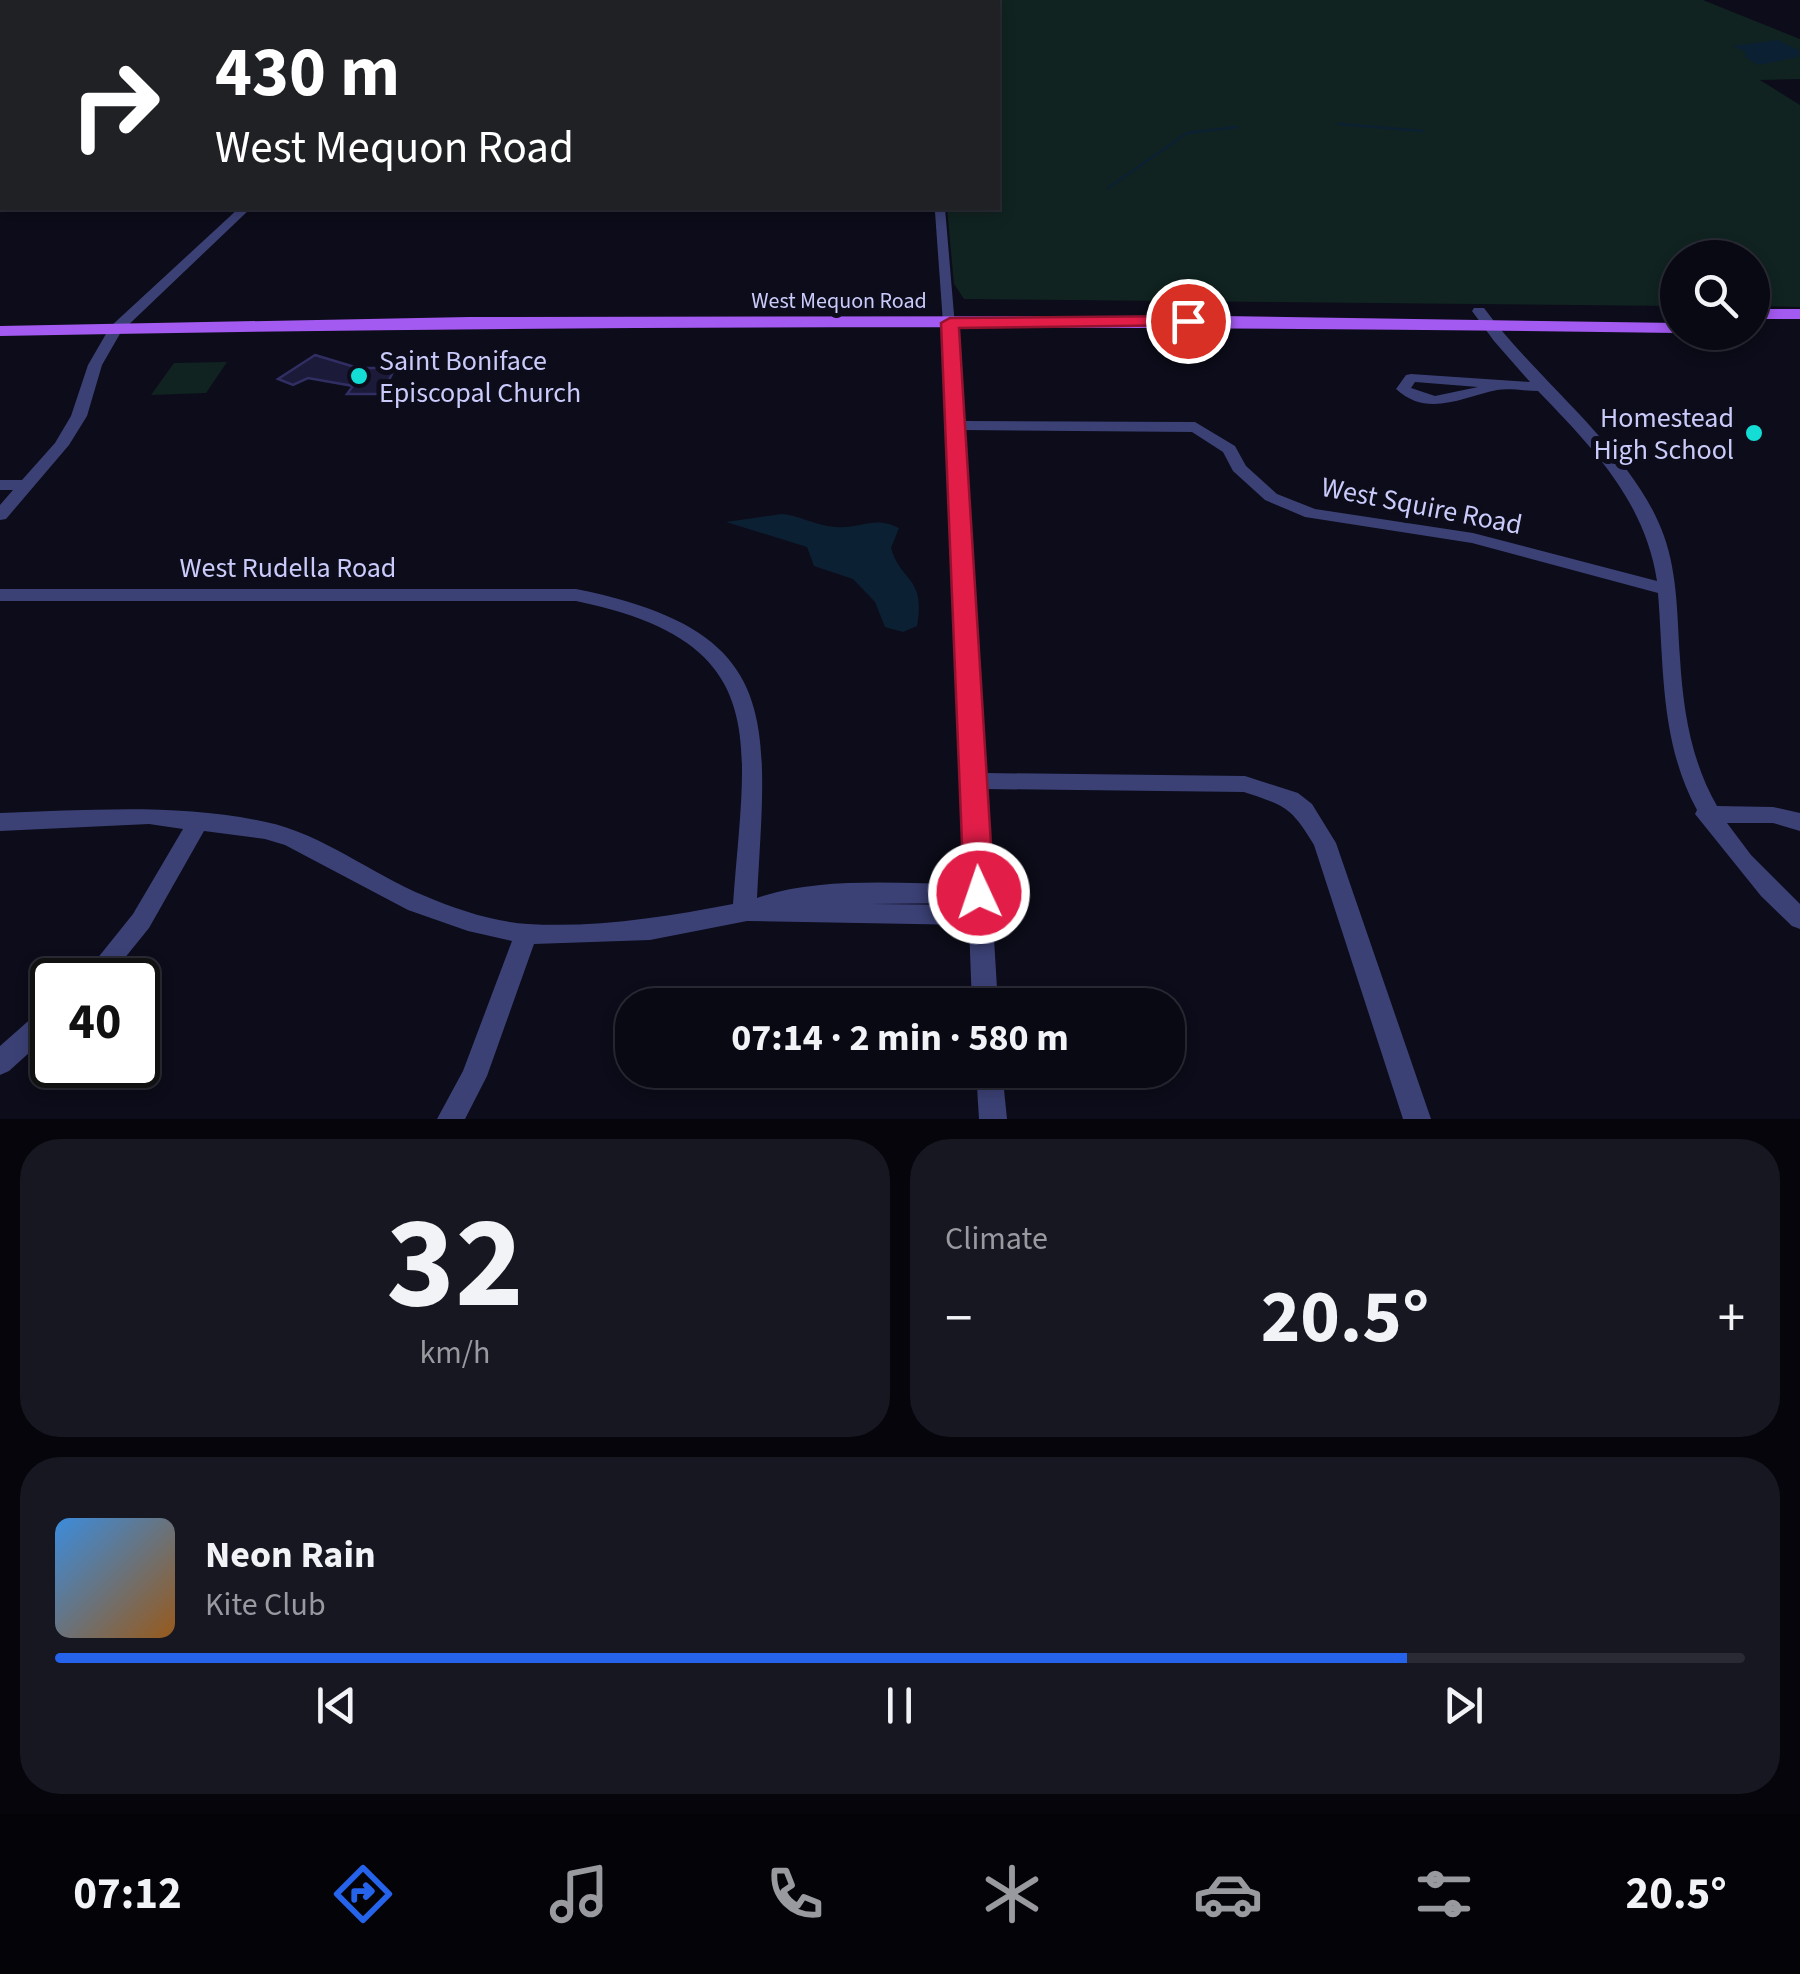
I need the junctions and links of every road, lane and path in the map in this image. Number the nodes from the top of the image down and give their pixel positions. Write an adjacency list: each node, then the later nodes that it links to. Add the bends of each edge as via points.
1 (242, 210): 6 (street)
2 (940, 210): 7 (street)
3 (1660, 313): 9 (main road, West Mequon Road)
4 (1770, 314): 5 (main road)
5 (1800, 314)
6 (130, 316): 7 (main road, West Mequon Road); 8 (main road, West Mequon Road); 13 (street)
7 (949, 316): 9 (main road, West Mequon Road); 9 (main road, West Mequon Road, via 1086,308); 13 (main road, West Mequon Road); 17 (street)
8 (0, 317)
9 (1484, 318): 10 (main road, West Mequon Road); 15 (street)
10 (1660, 327)
11 (1770, 328): 12 (main road)
12 (1800, 328)
13 (116, 330): 14 (main road, West Mequon Road); 19 (street, via 95,365 78,416)
14 (0, 331)
15 (1540, 386): 16 (street); 21 (street, via 1609,460 1646,514 1663,556)
16 (1492, 387): 16 (street, via 1429,400 1412,397 1403,383 1411,378)
17 (954, 425): 21 (street, West Squire Road, via 1195,428 1229,449 1238,468 1271,497 1311,513 1473,538); 23 (street)
18 (0, 485): 19 (street)
19 (28, 485): 20 (street)
20 (0, 515)
21 (1667, 590): 25 (street, via 1678,744)
22 (0, 595): 31 (street, West Rudella Road, via 576,595 658,618 693,638 731,674 749,724)
23 (973, 781): 30 (street); 41 (street, via 1210,782 1271,790 1304,810 1325,843)
24 (1800, 806): 26 (street)
25 (1706, 814): 26 (street); 32 (street, via 1764,886)
26 (1773, 816): 29 (street)
27 (199, 820): 28 (street); 33 (street, via 292,838 416,903); 34 (street, via 141,921)
28 (0, 822)
29 (1800, 822)
30 (979, 904): 31 (street); 35 (street)
31 (744, 912): 33 (street, via 650,930)
32 (1800, 918)
33 (526, 934): 39 (street)
34 (110, 958)
35 (984, 988)
36 (30, 1035): 37 (street)
37 (0, 1062)
38 (990, 1088): 40 (street)
39 (452, 1119)
40 (992, 1119)
41 (1417, 1119)

